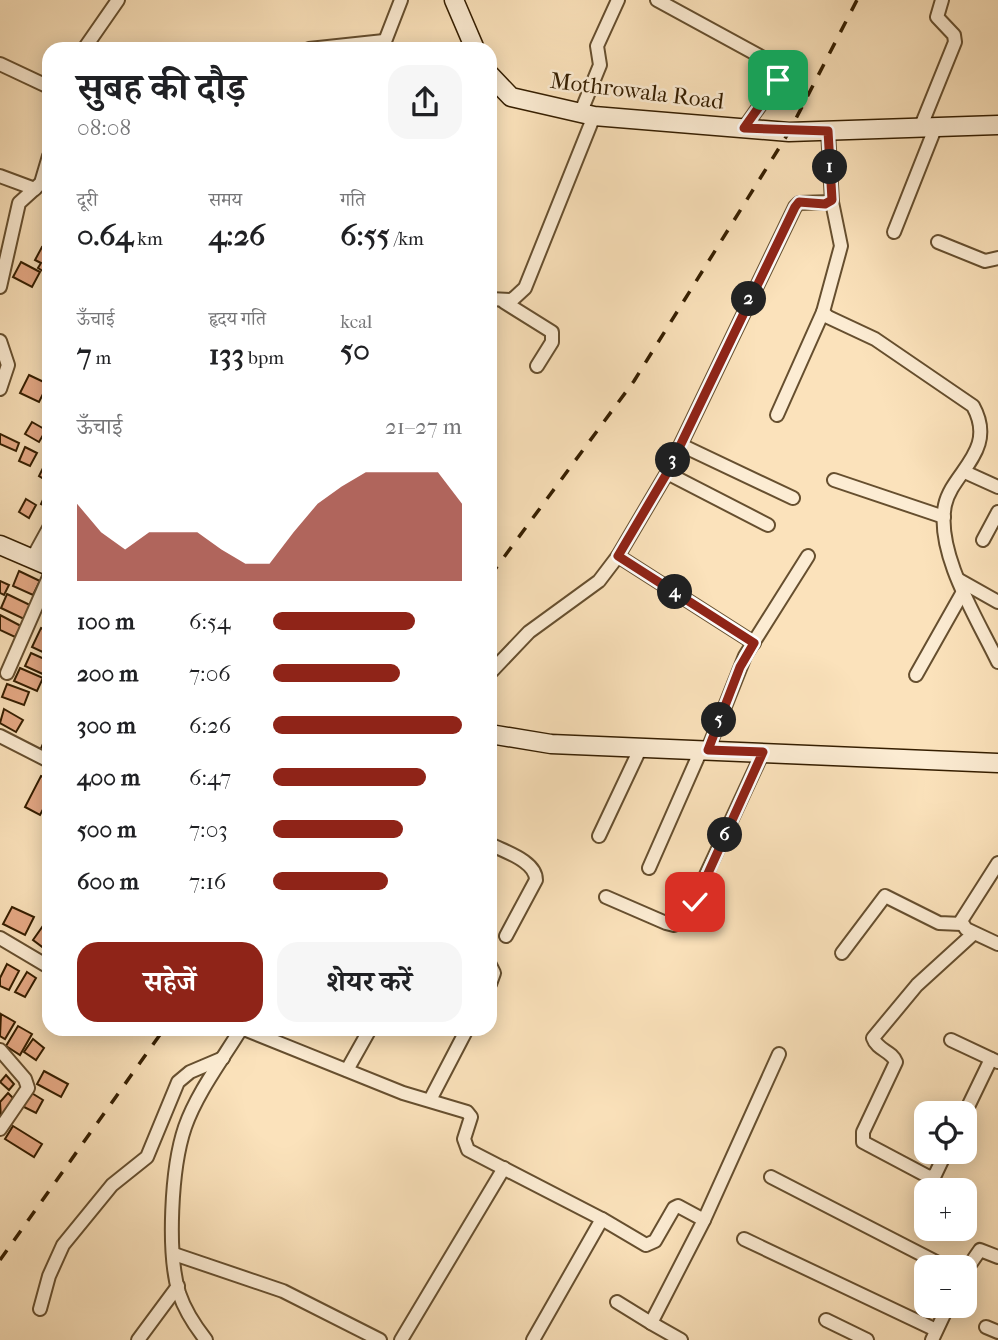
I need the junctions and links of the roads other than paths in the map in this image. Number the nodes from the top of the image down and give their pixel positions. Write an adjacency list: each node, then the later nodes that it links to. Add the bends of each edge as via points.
1 (118, 0): 7 (street)
2 (401, 0): 8 (street)
3 (454, 0): 9 (street)
4 (618, 0): 13 (street, via 597,46 600,65)
5 (657, 0): 16 (street, via 778,66 778,80)
6 (942, 0): 15 (street, via 937,17 955,41)
7 (90, 42)
8 (384, 42)
9 (472, 42)
10 (0, 64): 12 (street)
11 (497, 82): 13 (street, Mothrowala Road, via 511,97)
12 (42, 84)
13 (587, 115): 16 (street, Mothrowala Road); 26 (street, via 524,288)
14 (998, 125): 15 (street, Mothrowala Road)
15 (929, 126): 17 (street, Mothrowala Road); 21 (street)
16 (744, 128): 17 (street, Mothrowala Road)
17 (828, 131): 20 (street)
18 (0, 176): 19 (street)
19 (42, 187): 24 (street, via 19,203)
20 (832, 202): 27 (street, via 841,246); 32 (street, via 799,202 795,207)
21 (894, 232)
22 (938, 242): 23 (street, via 985,261)
23 (998, 258)
24 (0, 287)
25 (497, 300): 26 (street)
26 (504, 302): 29 (street, via 552,332 552,342)
27 (823, 312): 31 (street); 34 (street, via 897,353 977,411 984,445)
28 (0, 341): 30 (street, via 8,365)
29 (537, 366)
30 (0, 389)
31 (777, 415)
32 (681, 444): 33 (street); 37 (street)
33 (667, 473): 40 (street); 43 (street)
34 (967, 473): 36 (street); 39 (street, via 949,495)
35 (834, 480): 39 (street)
36 (998, 487)
37 (793, 498)
38 (998, 512): 41 (street)
39 (944, 517): 46 (street, via 949,552)
40 (768, 525)
41 (983, 540)
42 (0, 545): 45 (street)
43 (618, 556): 49 (street); 51 (street, via 599,581 529,632)
44 (808, 556): 49 (street)
45 (41, 563)
46 (961, 585): 48 (street); 50 (street); 53 (street)
47 (42, 593): 52 (street)
48 (998, 602)
49 (754, 643): 57 (street)
50 (998, 662)
51 (497, 666)
52 (7, 673)
53 (916, 675)
54 (497, 735): 56 (street, via 551,744)
55 (0, 736): 59 (street)
56 (642, 747): 57 (street); 61 (street)
57 (705, 750): 58 (street); 64 (street)
58 (763, 752): 60 (street); 65 (street, via 685,919 674,925 666,923)
59 (42, 757)
60 (998, 763)
61 (600, 836)
62 (497, 848): 68 (street, via 536,874)
63 (998, 863): 66 (street)
64 (649, 868)
65 (606, 897)
66 (962, 924): 67 (street); 71 (street, via 939,923 884,897)
67 (974, 934): 70 (street); 86 (street, via 917,985 873,1038 895,1062 863,1132 863,1142 929,1177)
68 (506, 936)
69 (0, 938): 72 (street)
70 (998, 944)
71 (842, 953)
72 (42, 963)
73 (238, 1036): 80 (street)
74 (261, 1036): 82 (street)
75 (366, 1036): 82 (street)
76 (463, 1036): 83 (street)
77 (951, 1040): 81 (street)
78 (0, 1050): 85 (street, via 28,1088)
79 (779, 1054): 90 (street)
80 (224, 1058): 92 (street, via 184,1129 173,1203); 98 (street, via 178,1082 147,1157 112,1185 63,1245)
81 (995, 1061): 84 (street)
82 (347, 1070): 83 (street)
83 (430, 1100): 87 (street, via 470,1114 466,1147)
84 (972, 1101)
85 (0, 1129)
86 (940, 1164)
87 (504, 1168): 89 (street); 106 (street)
88 (771, 1177): 93 (street)
89 (602, 1219): 90 (street, via 646,1245 656,1241 678,1206); 107 (street)
90 (704, 1220): 101 (street)
91 (744, 1239): 102 (street)
92 (174, 1254): 96 (street); 105 (street, via 293,1295)
93 (923, 1255)
94 (977, 1255): 95 (street, via 980,1250)
95 (998, 1257)
96 (178, 1286): 103 (street); 104 (street, via 188,1314)
97 (617, 1302): 101 (street)
98 (40, 1309)
99 (942, 1318): 102 (street)
100 (826, 1320): 109 (street)
101 (651, 1323): 108 (street)
102 (934, 1335)
103 (138, 1340)
104 (206, 1340)
105 (380, 1340)
106 (401, 1340)
107 (533, 1340)
108 (681, 1340)
109 (867, 1340)

